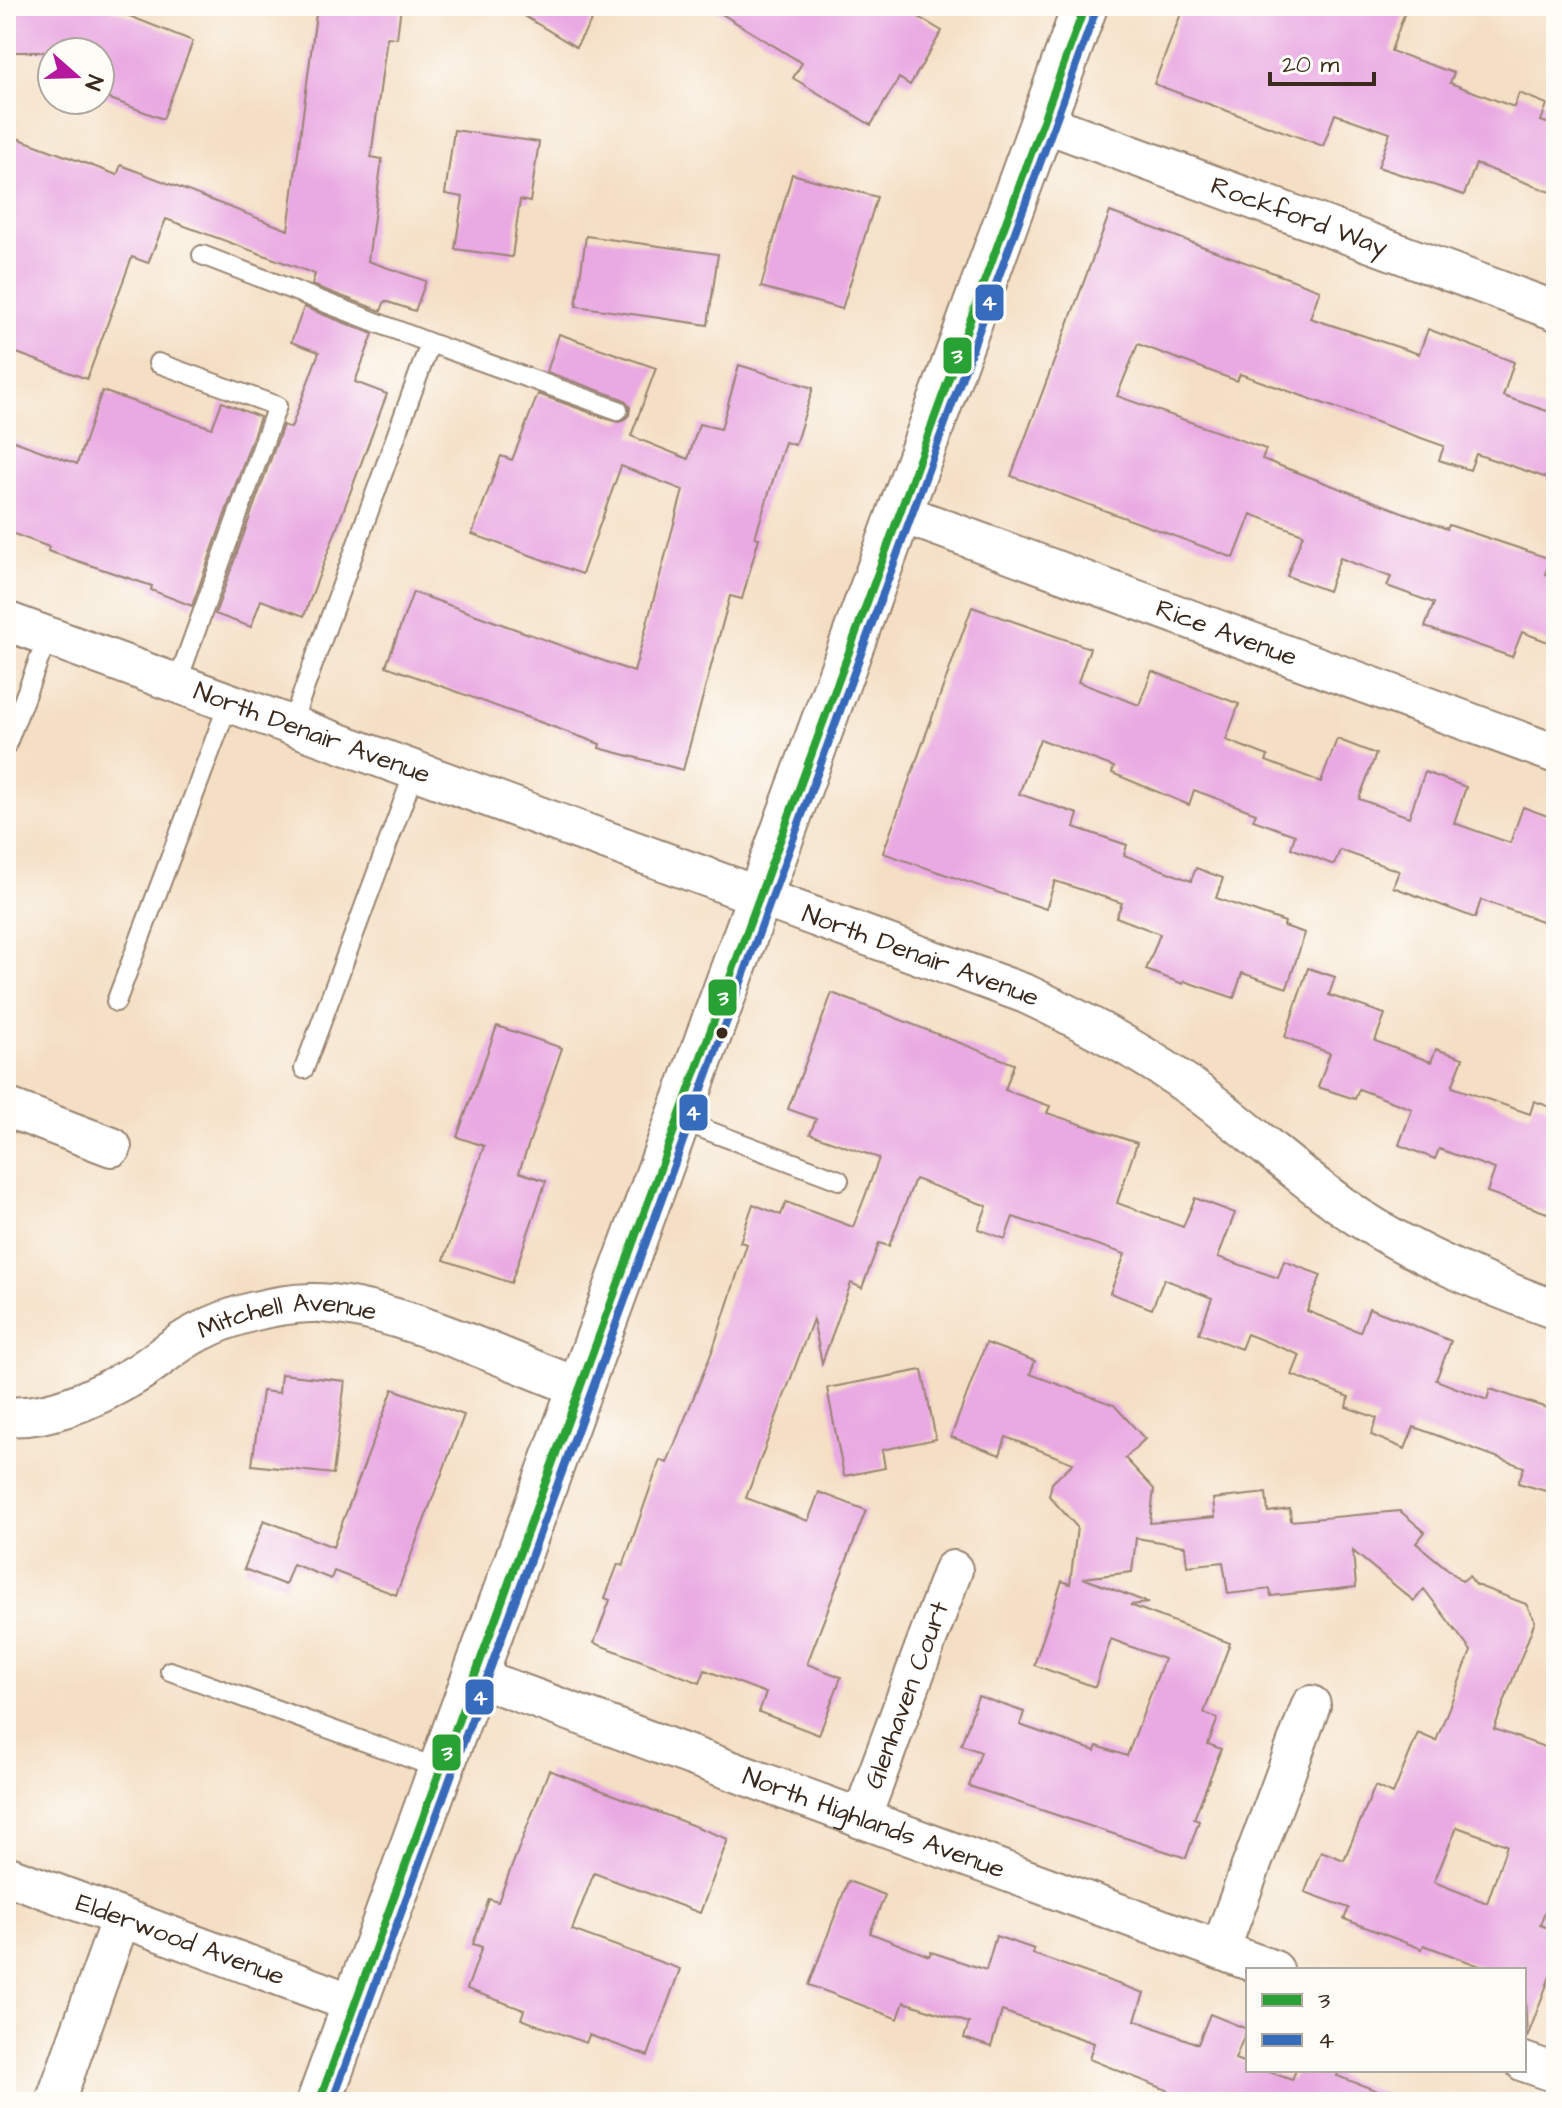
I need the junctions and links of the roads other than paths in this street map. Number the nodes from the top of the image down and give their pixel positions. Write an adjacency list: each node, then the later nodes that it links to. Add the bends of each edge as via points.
1 (1082, 7): 2 (street)
2 (1042, 122): 4 (street, Rockford Way); 8 (street)
3 (202, 255): 5 (lane)
4 (1556, 311)
5 (430, 343): 7 (lane); 13 (lane)
6 (158, 363): 11 (lane, via 277,406)
7 (618, 410)
8 (898, 512): 15 (street, Rice Avenue); 17 (street)
9 (6, 621): 10 (street, North Denair Avenue)
10 (48, 636): 11 (street, North Denair Avenue); 14 (lane)
11 (177, 683): 12 (street, North Denair Avenue)
12 (229, 702): 13 (street, North Denair Avenue); 18 (lane)
13 (291, 725): 16 (street, North Denair Avenue)
14 (6, 746)
15 (1556, 754)
16 (415, 770): 17 (street, North Denair Avenue); 19 (lane)
17 (757, 895): 21 (street); 24 (street, North Denair Avenue, via 1002,985 1097,1028 1197,1092 1369,1224 1459,1272)
18 (116, 1002)
19 (304, 1069)
20 (6, 1107): 22 (street)
21 (676, 1119): 23 (lane); 25 (street)
22 (112, 1147)
23 (839, 1180)
24 (1556, 1310)
25 (578, 1387): 26 (street, Mitchell Avenue, via 392,1317 312,1303 231,1318 196,1333 93,1397); 29 (street)
26 (6, 1416)
27 (953, 1570): 32 (street, Glenhaven Court)
28 (170, 1671): 31 (lane)
29 (474, 1676): 31 (street); 32 (street, North Highlands Avenue)
30 (1311, 1705): 35 (street)
31 (440, 1769): 37 (street)
32 (861, 1819): 35 (street, North Highlands Avenue)
33 (6, 1875): 34 (street, Elderwood Avenue)
34 (121, 1918): 37 (street, Elderwood Avenue); 40 (street)
35 (1220, 1950): 36 (street, North Highlands Avenue)
36 (1269, 1968)
37 (355, 2004): 41 (street)
38 (1526, 2063): 39 (street)
39 (1556, 2073)
40 (55, 2102)
41 (319, 2102)

